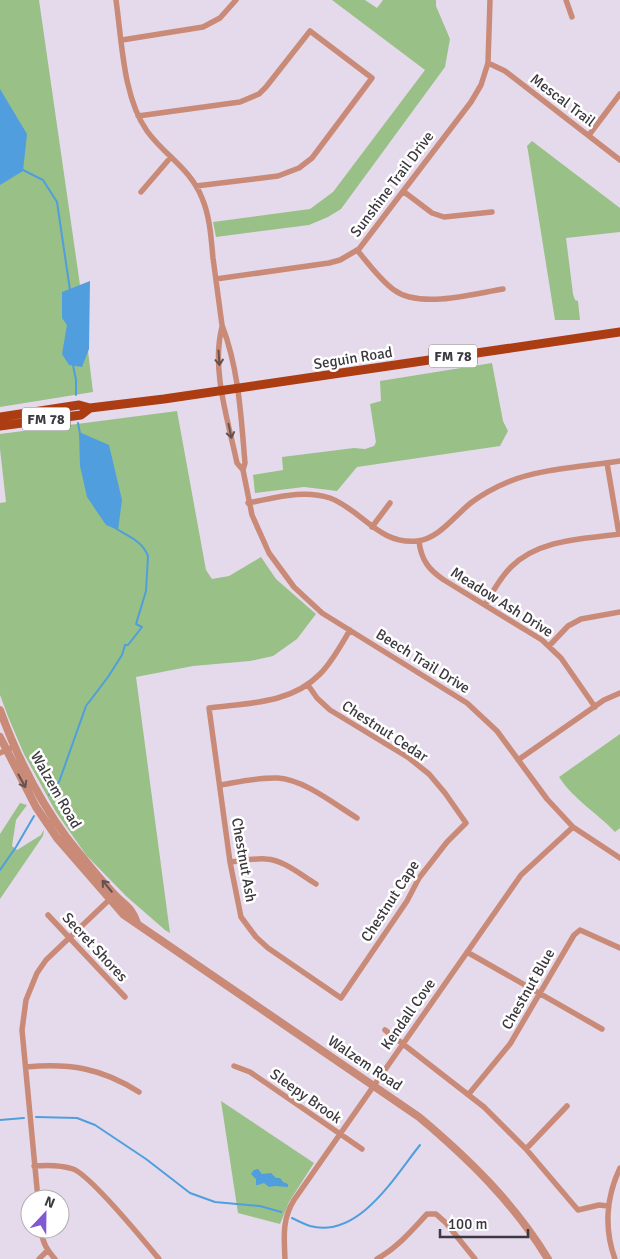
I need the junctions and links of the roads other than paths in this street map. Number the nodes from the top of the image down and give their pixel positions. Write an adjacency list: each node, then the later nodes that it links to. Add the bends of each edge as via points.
1 (116, 0): 6 (street, Beech Trail Drive)
2 (236, 0): 6 (street, via 220,18 203,27)
3 (490, 0): 7 (street, Sunshine Trail Drive)
4 (566, 0): 5 (street)
5 (572, 17)
6 (122, 40): 9 (street, Beech Trail Drive, via 130,95)
7 (488, 63): 10 (street, Mescal Trail, via 505,71); 14 (street, Sunshine Trail Drive, via 472,102)
8 (620, 94): 10 (street)
9 (138, 116): 11 (street, Beech Trail Drive); 13 (street, via 250,99 266,87 310,31 372,78 312,158 299,168 278,176)
10 (588, 135): 12 (street, Mescal Trail)
11 (171, 157): 13 (street, Beech Trail Drive, via 186,170); 15 (street)
12 (620, 160)
13 (196, 186): 18 (street, Beech Trail Drive, via 207,212)
14 (403, 191): 16 (street, via 432,213 444,217); 17 (street, Sunshine Trail Drive)
15 (141, 192)
16 (492, 212)
17 (356, 250): 18 (street, Sunshine Trail Drive, via 329,263); 19 (street, via 388,285 413,299 436,299)
18 (216, 278): 20 (street, Beech Trail Drive)
19 (503, 289)
20 (222, 325): 22 (street, Beech Trail Drive); 23 (street, Beech Trail Drive, one-way to 23, via 218,342)
21 (620, 332): 22 (main road, Seguin Road / FM 78)
22 (239, 388): 23 (main road, Seguin Road / FM 78); 29 (street, Beech Trail Drive)
23 (221, 390): 24 (main road, Seguin Road / FM 78); 29 (street, Beech Trail Drive, one-way to 29, via 237,463)
24 (90, 408): 25 (main road, Seguin Road / FM 78, via 79,405); 26 (main road, Seguin Road / FM 78, via 80,415)
25 (0, 417)
26 (0, 426)
27 (620, 461): 28 (street)
28 (607, 463): 33 (street); 34 (street, via 538,473 509,481 472,502 438,532)
29 (243, 470): 30 (street, Beech Trail Drive)
30 (248, 503): 32 (street, via 301,494 320,496 342,504); 37 (street, Beech Trail Drive, via 268,553 294,587 322,613)
31 (390, 503): 32 (street)
32 (372, 527): 34 (street, via 395,539)
33 (620, 534): 35 (street, via 559,543 532,552 504,575)
34 (419, 541): 35 (street, Meadow Ash Drive, via 423,559 430,569)
35 (485, 604): 38 (street, Meadow Ash Drive)
36 (620, 612): 38 (street, via 581,619 568,626)
37 (350, 630): 39 (street, via 327,666); 46 (street, Beech Trail Drive, via 467,703 497,732)
38 (549, 646): 41 (street, Meadow Ash Drive, via 569,668)
39 (308, 685): 47 (street, Chestnut Ash, via 275,700 209,708); 49 (street, Chestnut Cedar, via 330,710 409,758 429,774)
40 (620, 693): 41 (street)
41 (595, 707): 46 (street)
42 (0, 710): 44 (street, Walzem Road)
43 (0, 737): 45 (street, Walzem Road)
44 (15, 746): 45 (street); 56 (street, Walzem Road, one-way to 44, via 133,912 114,895 46,807)
45 (3, 752): 54 (street, Walzem Road, one-way to 54, via 57,838)
46 (518, 760): 50 (street, Beech Trail Drive, via 547,800)
47 (220, 785): 48 (street, via 285,779 305,786); 52 (street, Chestnut Ash)
48 (357, 818)
49 (466, 823): 62 (street, Chestnut Cape, via 446,842 419,878)
50 (573, 827): 51 (street, Beech Trail Drive); 59 (street, Kendall Cove, via 522,875)
51 (620, 858)
52 (230, 862): 53 (street, via 276,861); 62 (street, Chestnut Ash, via 241,917 256,937)
53 (316, 884)
54 (109, 900): 56 (street, Walzem Road); 57 (street)
55 (48, 915): 57 (street, Secret Shores)
56 (137, 923): 68 (street, Walzem Road)
57 (69, 937): 61 (street, Secret Shores); 67 (street, via 37,973 26,1000 22,1030)
58 (620, 948): 60 (street, Chestnut Blue, via 580,930 574,934)
59 (468, 952): 60 (street); 65 (street, Kendall Cove)
60 (540, 994): 64 (street); 70 (street, Chestnut Blue, via 510,1044)
61 (125, 997)
62 (341, 998)
63 (385, 1030): 65 (street)
64 (602, 1030)
65 (403, 1044): 68 (street, Kendall Cove); 70 (street)
66 (234, 1066): 72 (street, Sleepy Brook, via 250,1072)
67 (26, 1067): 69 (street, via 58,1065 86,1068); 75 (street)
68 (373, 1085): 72 (street, Kendall Cove); 87 (street, Walzem Road, via 457,1149 515,1210)
69 (139, 1092)
70 (468, 1095): 74 (street)
71 (566, 1106): 74 (street)
72 (339, 1134): 73 (street, Sleepy Brook); 84 (street, Kendall Cove, via 290,1207 283,1235)
73 (362, 1148)
74 (526, 1149): 78 (street, via 578,1210)
75 (34, 1166): 77 (street); 83 (street, via 74,1169 90,1181)
76 (620, 1168): 78 (street)
77 (37, 1189)
78 (608, 1206): 88 (street, via 610,1247)
79 (42, 1239): 80 (street)
80 (48, 1250): 81 (street); 82 (street)
81 (38, 1259)
82 (56, 1259)
83 (159, 1259)
84 (285, 1259)
85 (377, 1259): 86 (street, via 389,1252 427,1214 436,1214 446,1223)
86 (475, 1259)
87 (548, 1259)
88 (615, 1259)

